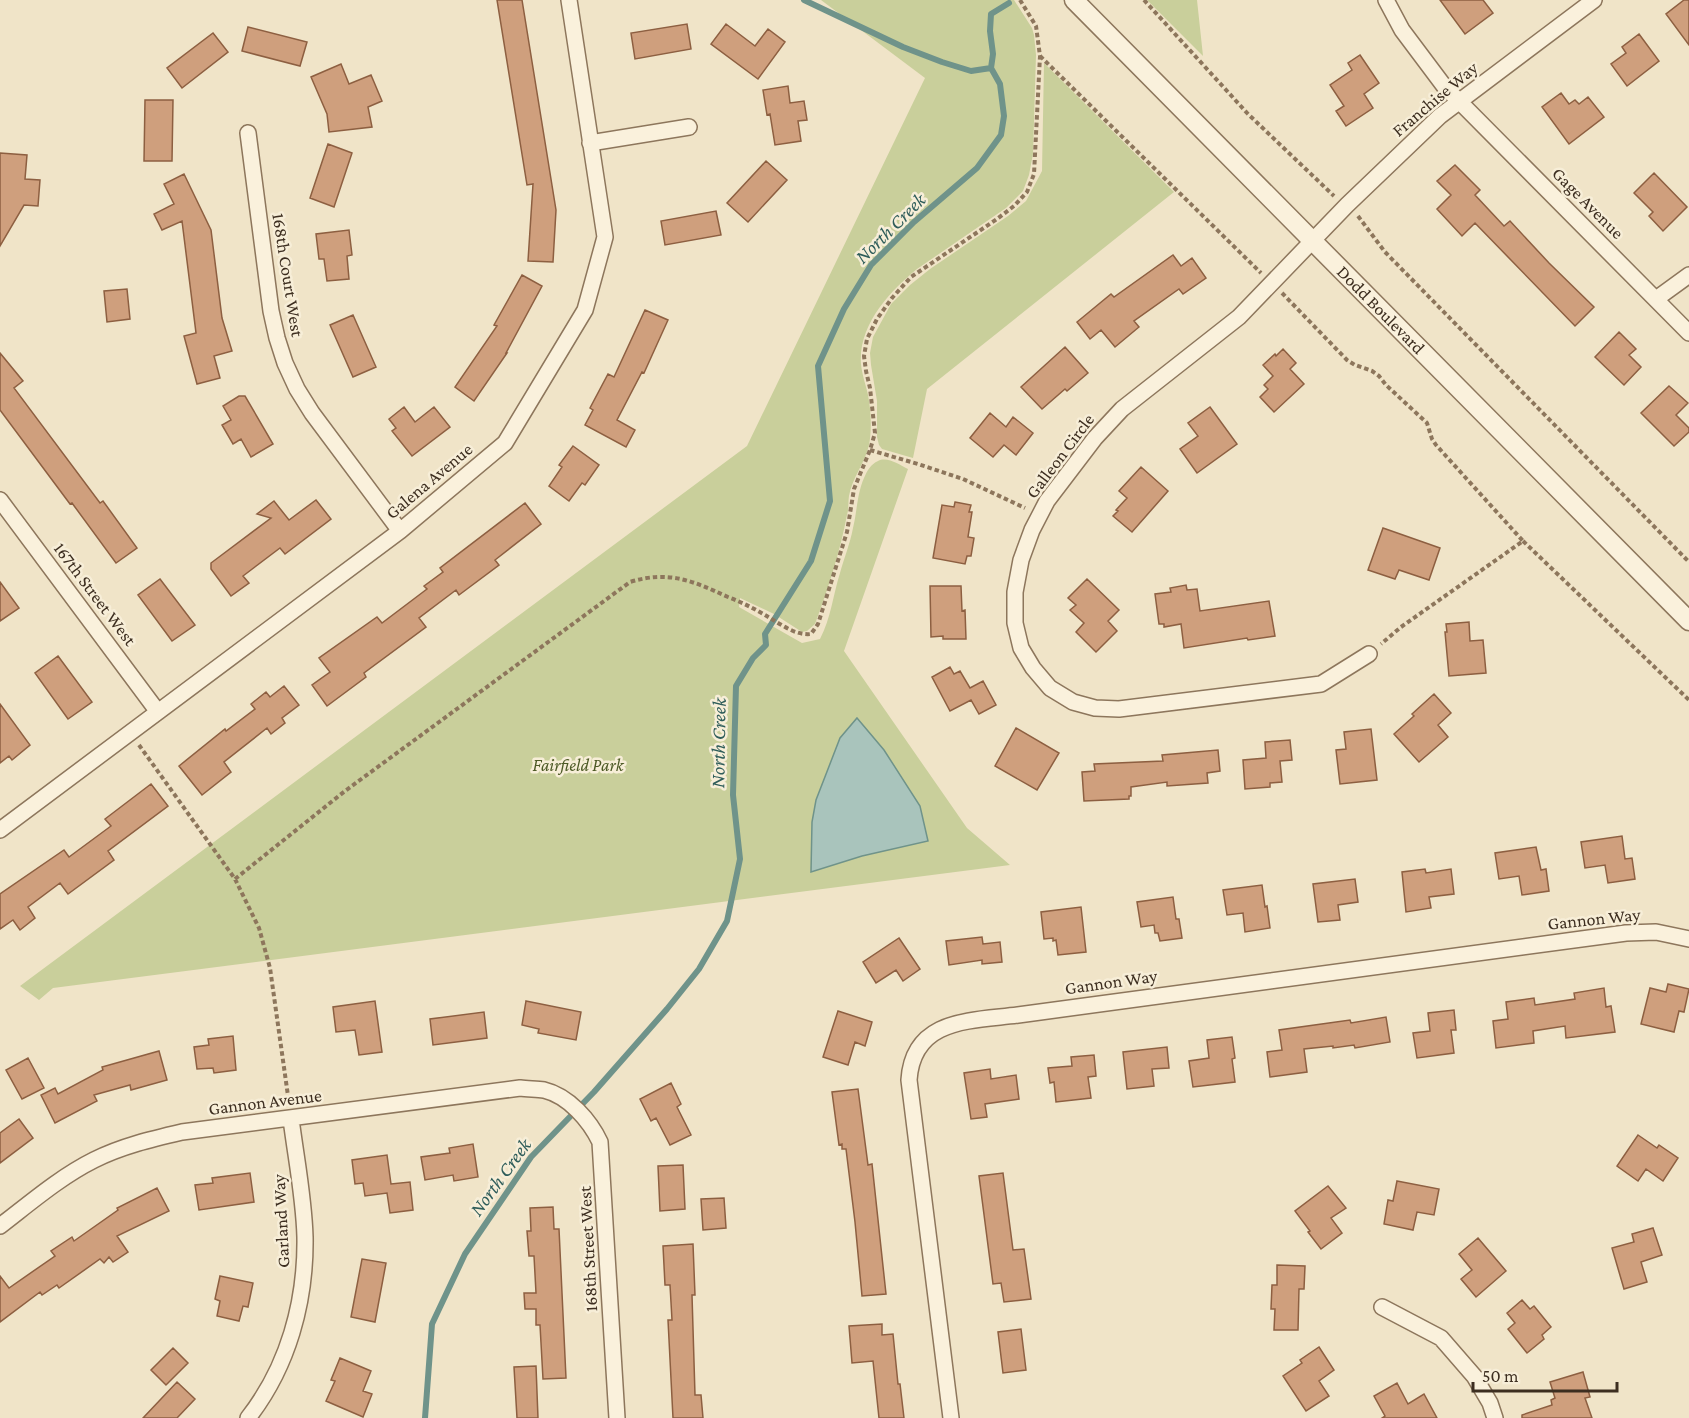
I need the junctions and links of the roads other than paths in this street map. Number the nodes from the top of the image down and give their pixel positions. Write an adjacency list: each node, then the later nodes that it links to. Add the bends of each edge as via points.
1 (569, 0): 8 (street, Galena Avenue)
2 (1074, 0): 9 (street, Dodd Boulevard)
3 (1386, 0): 5 (street, Gage Avenue, via 1402,30)
4 (1594, 0): 5 (street, Franchise Way)
5 (1459, 101): 9 (street, Franchise Way); 11 (street, Gage Avenue)
6 (689, 127): 8 (street)
7 (248, 133): 14 (street, 168th Court West, via 271,311 285,363 312,413)
8 (590, 143): 14 (street, Galena Avenue, via 605,237 585,310 505,443)
9 (1312, 242): 15 (street, Dodd Boulevard); 16 (street, Galleon Circle, via 1239,317 1122,408 1095,438 1047,501 1032,530 1015,592 1015,623 1021,648 1050,688 1073,702 1095,708 1119,709 1321,684)
10 (1689, 275): 11 (street)
11 (1656, 299): 12 (street, Gage Avenue)
12 (1689, 333)
13 (0, 500): 17 (street, 167th Street West)
14 (400, 531): 17 (street, Galena Avenue)
15 (1689, 621)
16 (1369, 654)
17 (158, 712): 18 (street, Galena Avenue)
18 (0, 830)
19 (1689, 939): 26 (street, Gannon Way, via 1626,933 1007,1016 951,1024 937,1031 916,1052 909,1080)
20 (557, 1095): 21 (street, Gannon Avenue, via 520,1088); 25 (street, 168th Street West, via 592,1126 600,1142)
21 (291, 1119): 22 (street, Gannon Avenue, via 182,1132 126,1147 71,1173); 24 (street, Garland Way, via 304,1214 300,1302 291,1339 273,1380)
22 (0, 1226)
23 (1382, 1307): 27 (street, via 1442,1338 1474,1376)
24 (248, 1418)
25 (617, 1418)
26 (951, 1418)
27 (1495, 1418)

